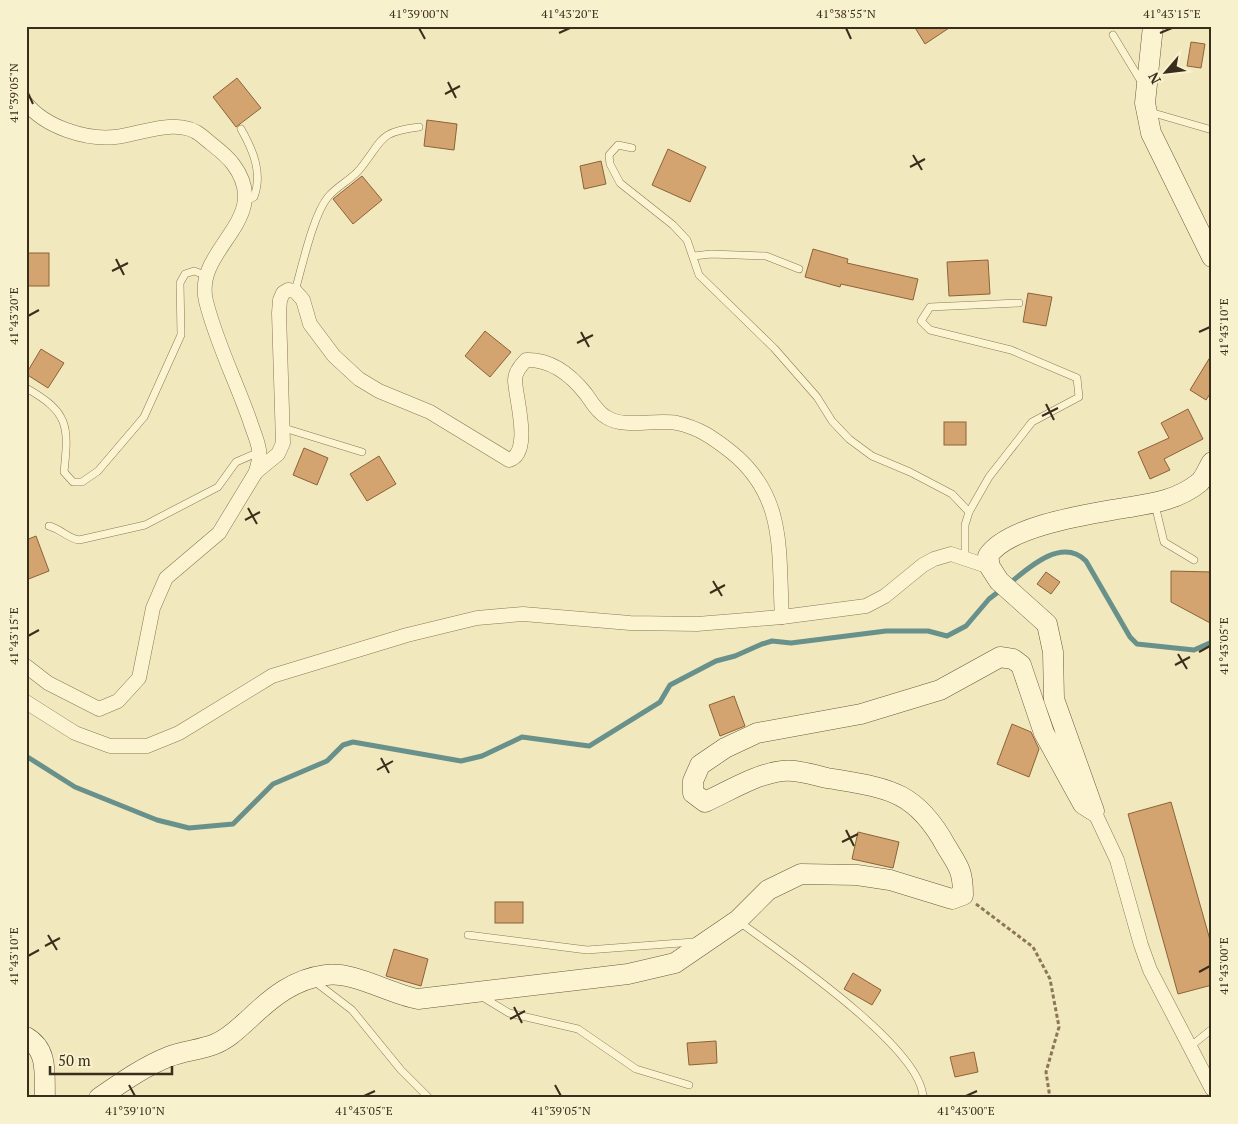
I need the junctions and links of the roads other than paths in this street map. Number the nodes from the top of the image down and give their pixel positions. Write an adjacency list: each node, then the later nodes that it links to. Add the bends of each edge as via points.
1 (1153, 26): 3 (street)
2 (1113, 35): 3 (lane)
3 (1147, 89): 6 (street)
4 (26, 94): 5 (lane)
5 (29, 107): 11 (street, via 52,123 90,137 115,137 164,127 194,129 232,163 246,185)
6 (1147, 111): 9 (lane); 13 (street, via 1156,146)
7 (419, 127): 16 (lane, via 394,130 385,135 358,171 329,196 321,208)
8 (241, 129): 11 (lane, via 253,150 259,184 254,197)
9 (1212, 130)
10 (632, 148): 12 (lane, via 618,145 608,155 620,183 674,225 687,240)
11 (246, 201): 15 (street, via 240,218)
12 (694, 256): 14 (lane, via 766,256); 25 (lane, via 699,275 779,354 849,439 872,456 952,494)
13 (1212, 257)
14 (799, 269)
15 (205, 275): 18 (lane, via 194,271 185,274 180,282 181,335 144,417 98,472 82,482 73,482 64,472 68,440 65,422 47,400); 20 (street, via 205,298 215,331)
16 (295, 291): 19 (street, via 288,290 280,300 279,358); 30 (street, via 303,300 310,324 334,356 359,379 430,412 509,460 515,455 521,440 522,424 515,379 518,368 526,360 545,362 573,378 604,416 614,420 669,422 707,432 741,460 760,481 770,502 776,522)
17 (1020, 302): 25 (lane, via 930,307 921,321 930,330 1011,350 1077,378 1079,397 1032,422 989,477)
18 (26, 388)
19 (284, 428): 21 (lane); 23 (street, via 278,454)
20 (260, 452): 23 (street); 26 (lane, via 236,462 218,487 145,525 79,540)
21 (362, 452)
22 (1212, 462): 24 (street, via 1201,481 1182,494)
23 (256, 472): 31 (street, via 219,533 166,578 153,608 139,678 118,702 99,709 48,683)
24 (1155, 504): 28 (lane, via 1164,542); 29 (street, via 1031,529 1005,539 988,556)
25 (969, 512): 27 (lane, via 965,525)
26 (49, 526)
27 (965, 558): 29 (street); 30 (street, via 951,554 934,559 885,596 866,606)
28 (1194, 560)
29 (999, 580): 33 (street, via 1047,624 1053,652 1054,699)
30 (782, 617): 32 (street, via 697,624 630,623 523,614 477,618 397,638 272,676 179,733 147,746 110,746 75,733)
31 (26, 666)
32 (26, 702)
33 (1094, 811): 34 (street, via 1083,804 1044,733 1021,665 1013,659 1000,657 940,690 861,714 758,733 725,748 700,765 693,781 693,793 705,802 765,774 784,770 872,785 897,794 916,804 936,828 963,876 963,894 952,899 890,880 857,875 801,874 768,890); 41 (street, via 1117,860 1150,970)
34 (738, 920): 36 (street); 47 (lane, via 853,1008 897,1048 923,1088)
35 (468, 936): 36 (lane, via 588,950)
36 (707, 941): 38 (street, via 675,963 628,974)
37 (310, 978): 38 (street, via 328,974 418,999); 45 (street, via 292,984 270,999 237,1030 216,1044 168,1057 130,1076); 46 (lane, via 352,1010 401,1070)
38 (475, 992): 42 (lane, via 509,1013 578,1030 636,1069)
39 (1212, 1030): 41 (lane)
40 (26, 1037): 44 (street, via 34,1042 44,1057)
41 (1191, 1046): 43 (street)
42 (689, 1086)
43 (1212, 1089)
44 (45, 1098)
45 (99, 1098)
46 (429, 1098)
47 (923, 1098)

